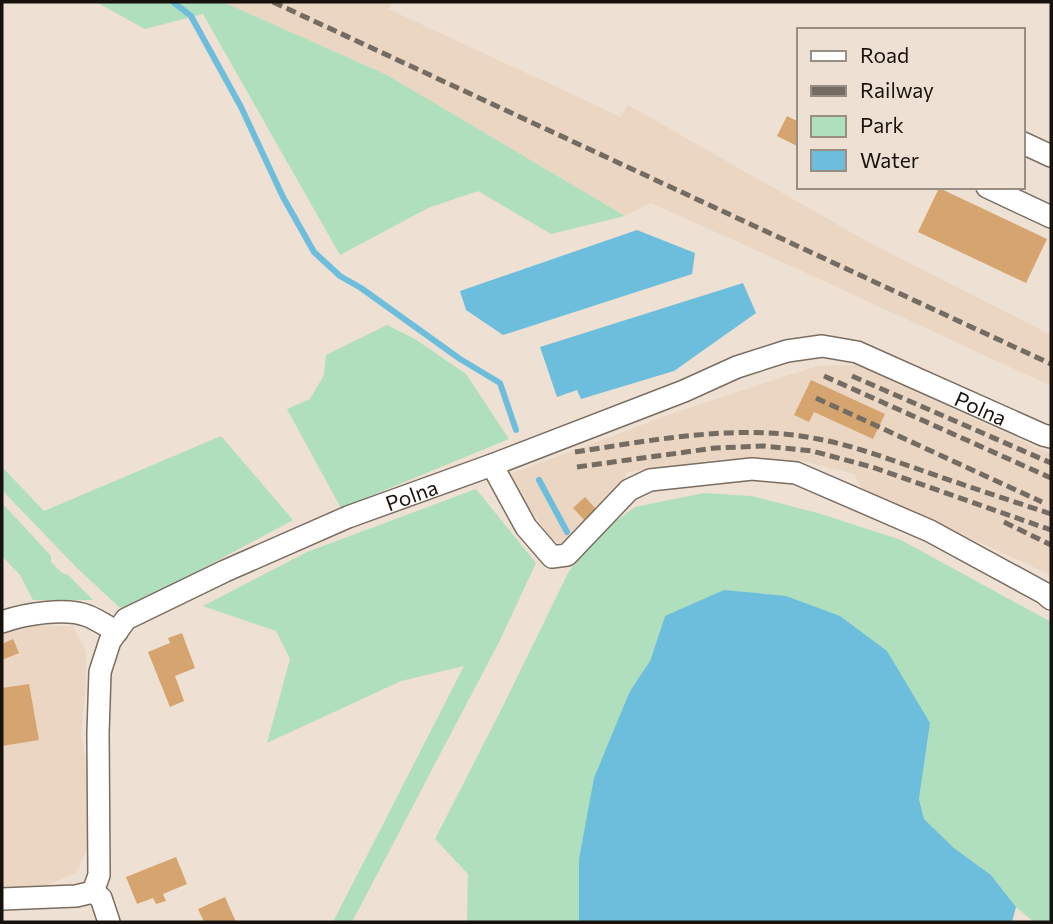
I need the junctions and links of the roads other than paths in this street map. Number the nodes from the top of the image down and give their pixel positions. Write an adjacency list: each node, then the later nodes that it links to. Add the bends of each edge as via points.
1 (1025, 144): 2 (street)
2 (1051, 156)
3 (991, 189): 4 (street)
4 (1051, 217)
5 (1051, 436): 6 (street, Polna, via 857,352 822,346 787,351 737,367)
6 (492, 465): 7 (street, via 526,527 552,557 567,555 629,490 650,480 752,469 796,473 918,526); 9 (street, Polna, via 348,517 225,571 127,619)
7 (1051, 599)
8 (2, 622): 9 (street, via 67,611 86,615)
9 (117, 632): 10 (street, Polna, via 100,672 99,875)
10 (93, 892): 11 (street); 12 (street, via 101,898)
11 (2, 899)
12 (109, 922)

